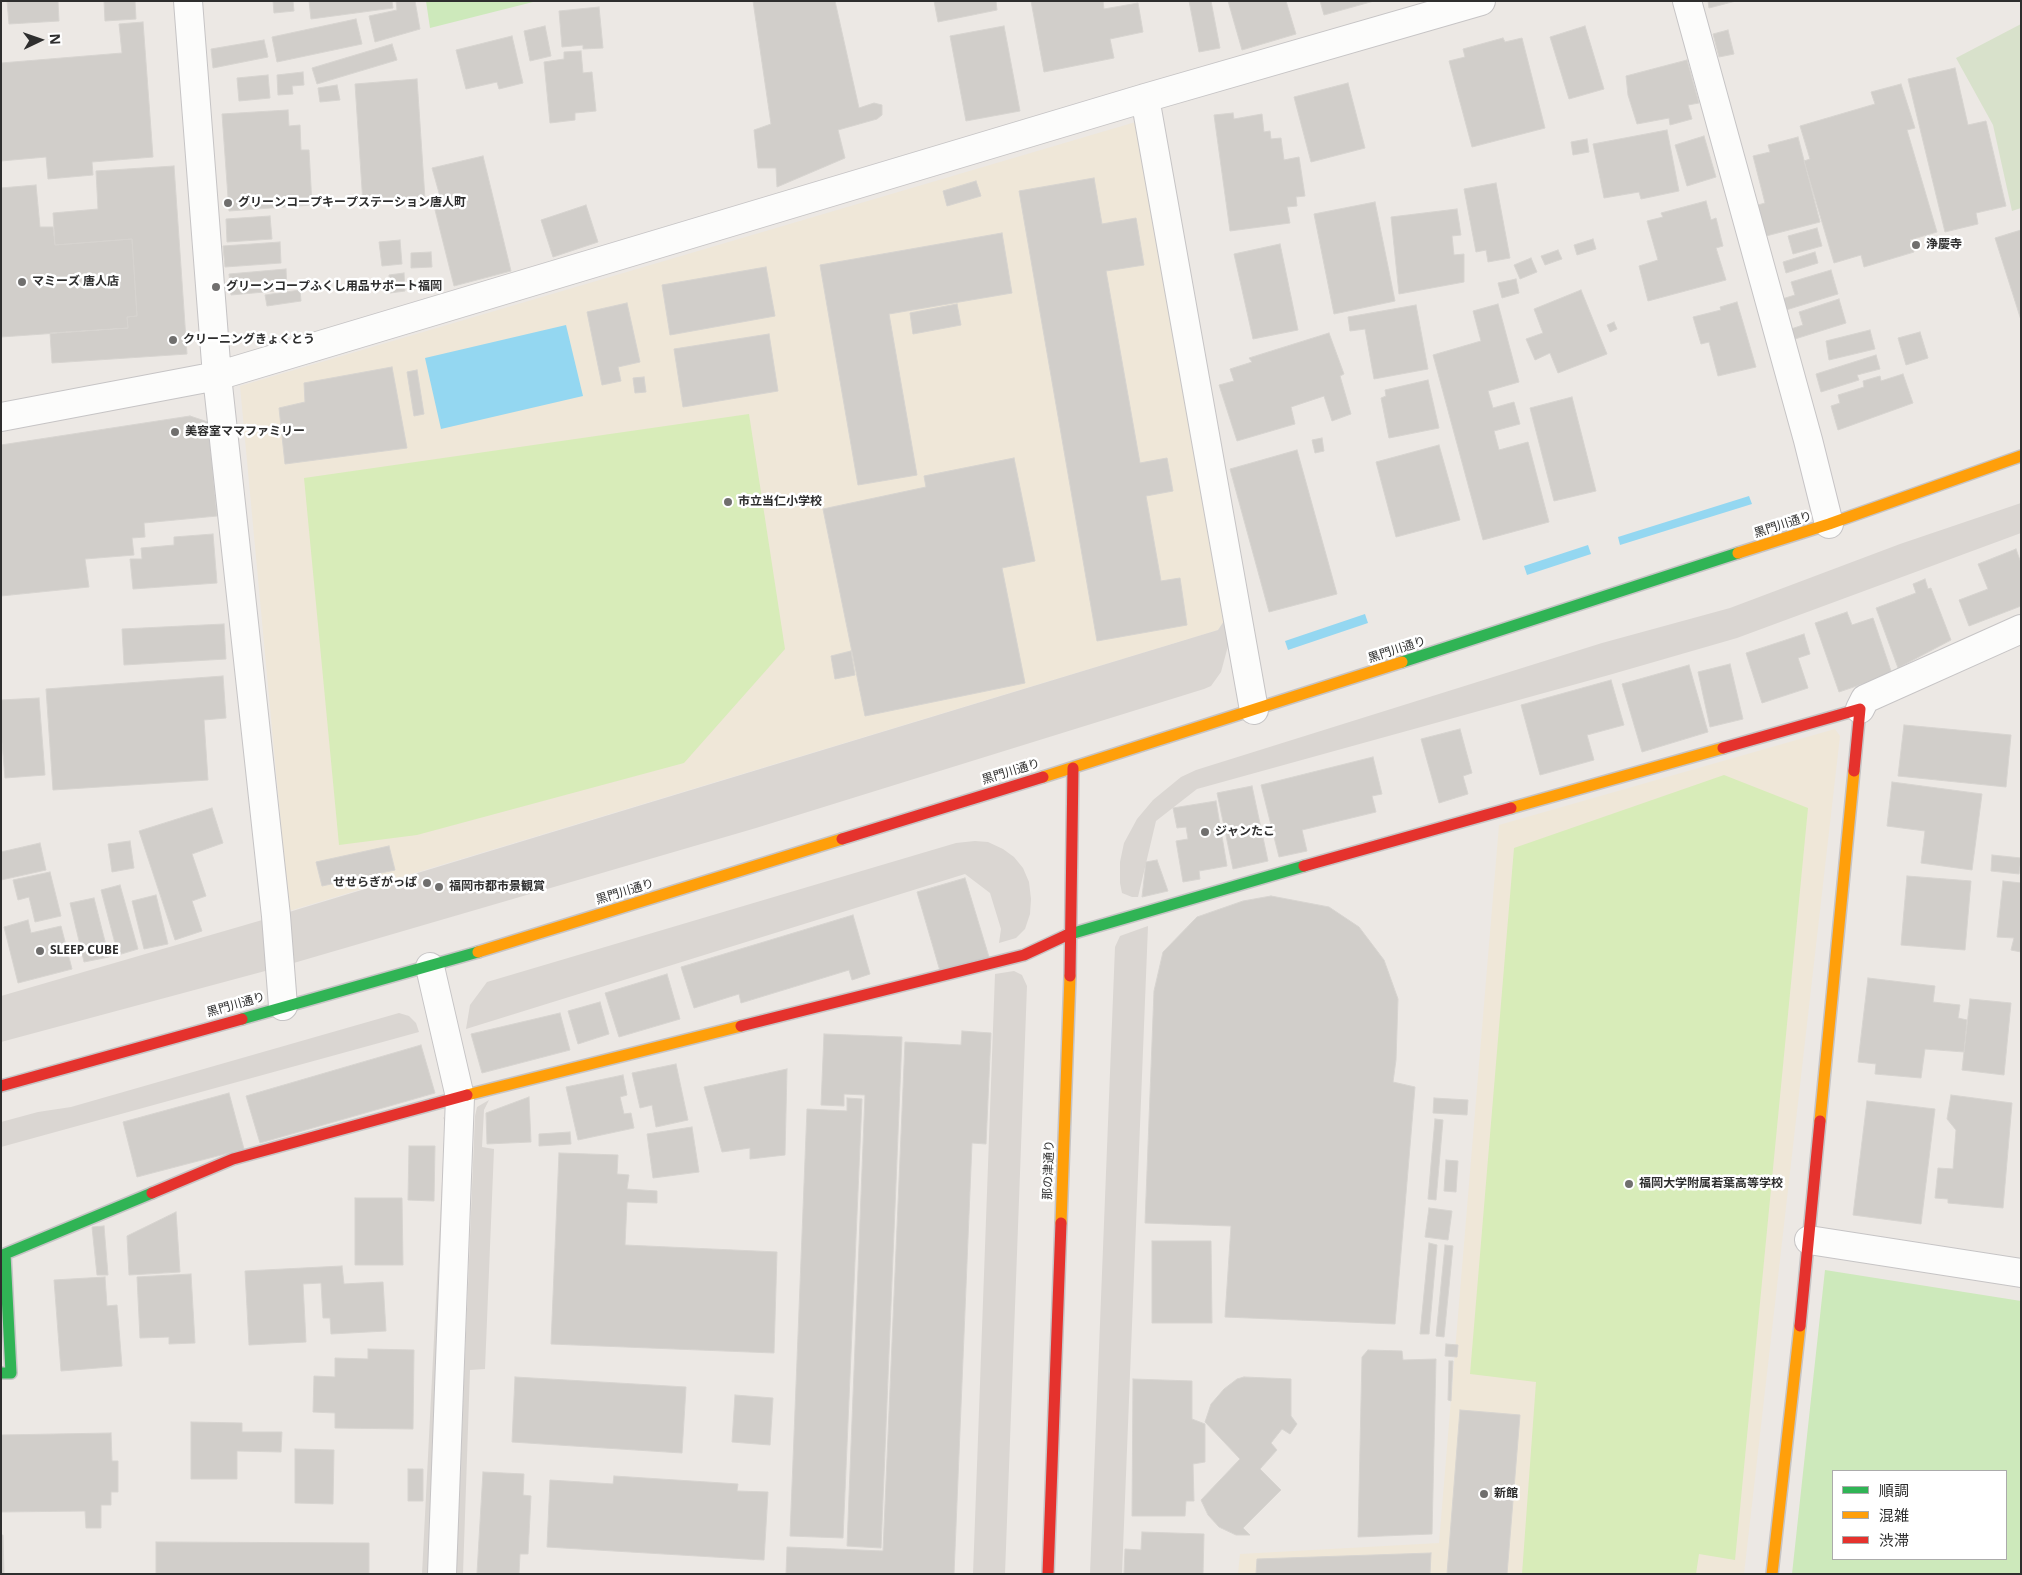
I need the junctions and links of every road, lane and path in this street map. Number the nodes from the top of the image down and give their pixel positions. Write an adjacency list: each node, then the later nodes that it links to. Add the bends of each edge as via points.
1 (188, 1): 5 (street)
2 (1687, 1): 8 (street)
3 (1477, 2): 4 (street)
4 (1145, 98): 5 (street); 11 (street)
5 (216, 376): 6 (street); 15 (street, via 276,916)
6 (1, 416)
7 (2021, 456): 8 (street, 黒門川通り)
8 (1830, 524): 11 (street, 黒門川通り)
9 (2021, 629): 10 (street, via 1865,699)
10 (1860, 709): 13 (street); 18 (street)
11 (1254, 710): 12 (street, 黒門川通り)
12 (1073, 768): 13 (street, 那の津通り); 14 (street, 黒門川通り)
13 (1072, 932): 17 (street, via 1024,955); 22 (street, 那の津通り)
14 (430, 967): 15 (street, 黒門川通り); 17 (street)
15 (283, 1006): 16 (street, 黒門川通り)
16 (1, 1086)
17 (460, 1097): 20 (street, via 233,1159 5,1254 11,1373); 21 (street)
18 (1809, 1240): 19 (street); 23 (street)
19 (2021, 1273)
20 (1, 1374)
21 (442, 1574)
22 (1048, 1574)
23 (1772, 1574)

